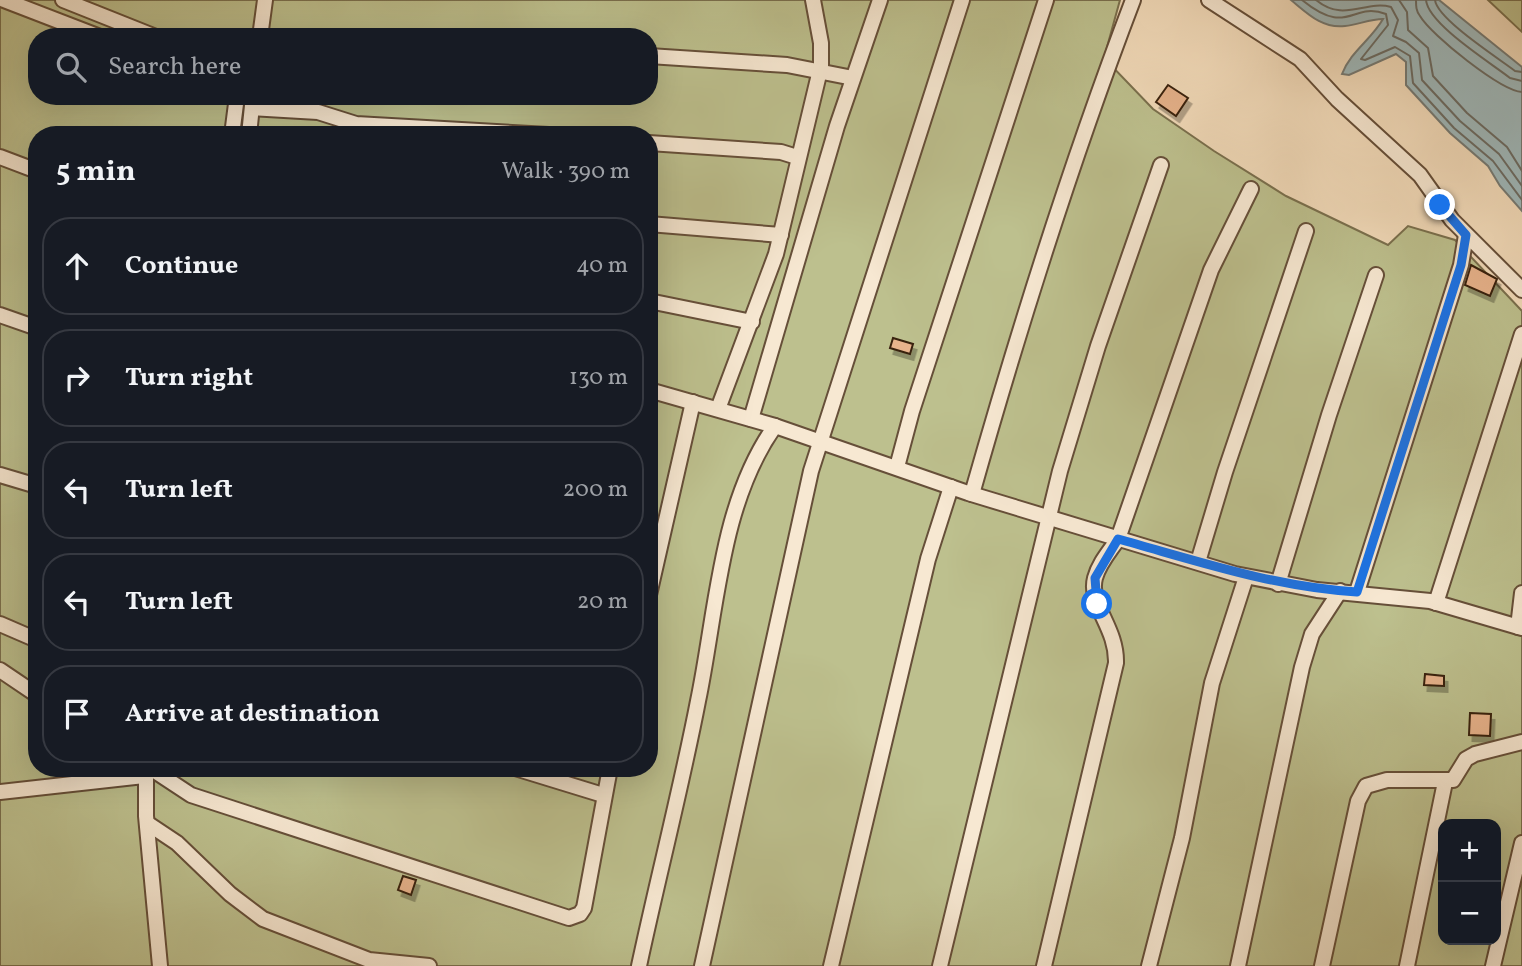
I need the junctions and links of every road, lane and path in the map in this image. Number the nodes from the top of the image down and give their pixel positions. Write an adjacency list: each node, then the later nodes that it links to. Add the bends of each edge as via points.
1 (4, 0): 10 (street)
2 (63, 0): 11 (street)
3 (265, 0): 12 (street)
4 (813, 0): 14 (street, via 821,43)
5 (880, 0): 15 (street)
6 (962, 0): 44 (street)
7 (1046, 0): 45 (street)
8 (1133, 0): 49 (street, via 1092,107)
9 (1209, 0): 31 (street, via 1300,60 1420,175)
10 (77, 28)
11 (133, 28)
12 (261, 28)
13 (658, 57): 14 (street, via 786,65)
14 (819, 72): 15 (street); 24 (street)
15 (853, 78): 42 (street)
16 (236, 105): 19 (street)
17 (253, 105): 20 (street)
18 (272, 105): 21 (street, via 356,124)
19 (233, 126)
20 (250, 126)
21 (391, 126)
22 (658, 143): 24 (street)
23 (0, 157): 26 (street)
24 (797, 157): 30 (street)
25 (1160, 165): 50 (street, via 1098,346)
26 (28, 168)
27 (1251, 189): 52 (street, via 1211,270)
28 (658, 225): 30 (street)
29 (1306, 230): 53 (street)
30 (780, 235): 36 (street)
31 (1466, 235): 33 (street); 57 (street, via 1461,265)
32 (1376, 275): 55 (street)
33 (1522, 290)
34 (658, 303): 36 (street)
35 (0, 315): 37 (street)
36 (752, 322): 41 (street)
37 (28, 325)
38 (1522, 334): 59 (street)
39 (658, 392): 40 (street)
40 (693, 402): 41 (street); 51 (street)
41 (718, 409): 42 (street)
42 (751, 419): 43 (street)
43 (775, 426): 44 (street); 78 (street, via 756,452 729,536 698,702)
44 (822, 442): 45 (street); 79 (street, via 804,501)
45 (897, 467): 48 (street)
46 (0, 475): 47 (street)
47 (28, 483)
48 (951, 487): 49 (street); 80 (street, via 928,559)
49 (972, 494): 50 (street)
50 (1048, 518): 52 (street); 81 (street)
51 (658, 533)
52 (1118, 539): 53 (street); 82 (street, via 1100,566 1094,591 1116,646 1116,663)
53 (1199, 562): 54 (street)
54 (1246, 577): 55 (street); 83 (street, via 1212,683 1182,838)
55 (1278, 584): 56 (street)
56 (1340, 591): 57 (street); 84 (street, via 1312,634 1302,667)
57 (1357, 592): 59 (street)
58 (1522, 593): 61 (street)
59 (1436, 603): 61 (street)
60 (0, 624): 62 (street)
61 (1520, 627)
62 (28, 636)
63 (0, 670): 64 (street)
64 (28, 689)
65 (1522, 742): 71 (street, via 1475,754 1466,759 1454,780)
66 (105, 777): 72 (street)
67 (147, 777): 74 (street)
68 (158, 777): 73 (street, via 191,795 569,918 584,908)
69 (544, 777): 73 (street)
70 (608, 777): 73 (street)
71 (1446, 782): 85 (street, via 1387,780 1366,786 1358,801); 86 (street)
72 (0, 792)
73 (603, 795)
74 (147, 823): 76 (street); 77 (street, via 177,843 263,919 369,960)
75 (1522, 843): 87 (street)
76 (160, 966)
77 (429, 966)
78 (639, 966)
79 (702, 966)
80 (831, 966)
81 (940, 966)
82 (1044, 966)
83 (1149, 966)
84 (1238, 966)
85 (1322, 966)
86 (1407, 966)
87 (1493, 966)

